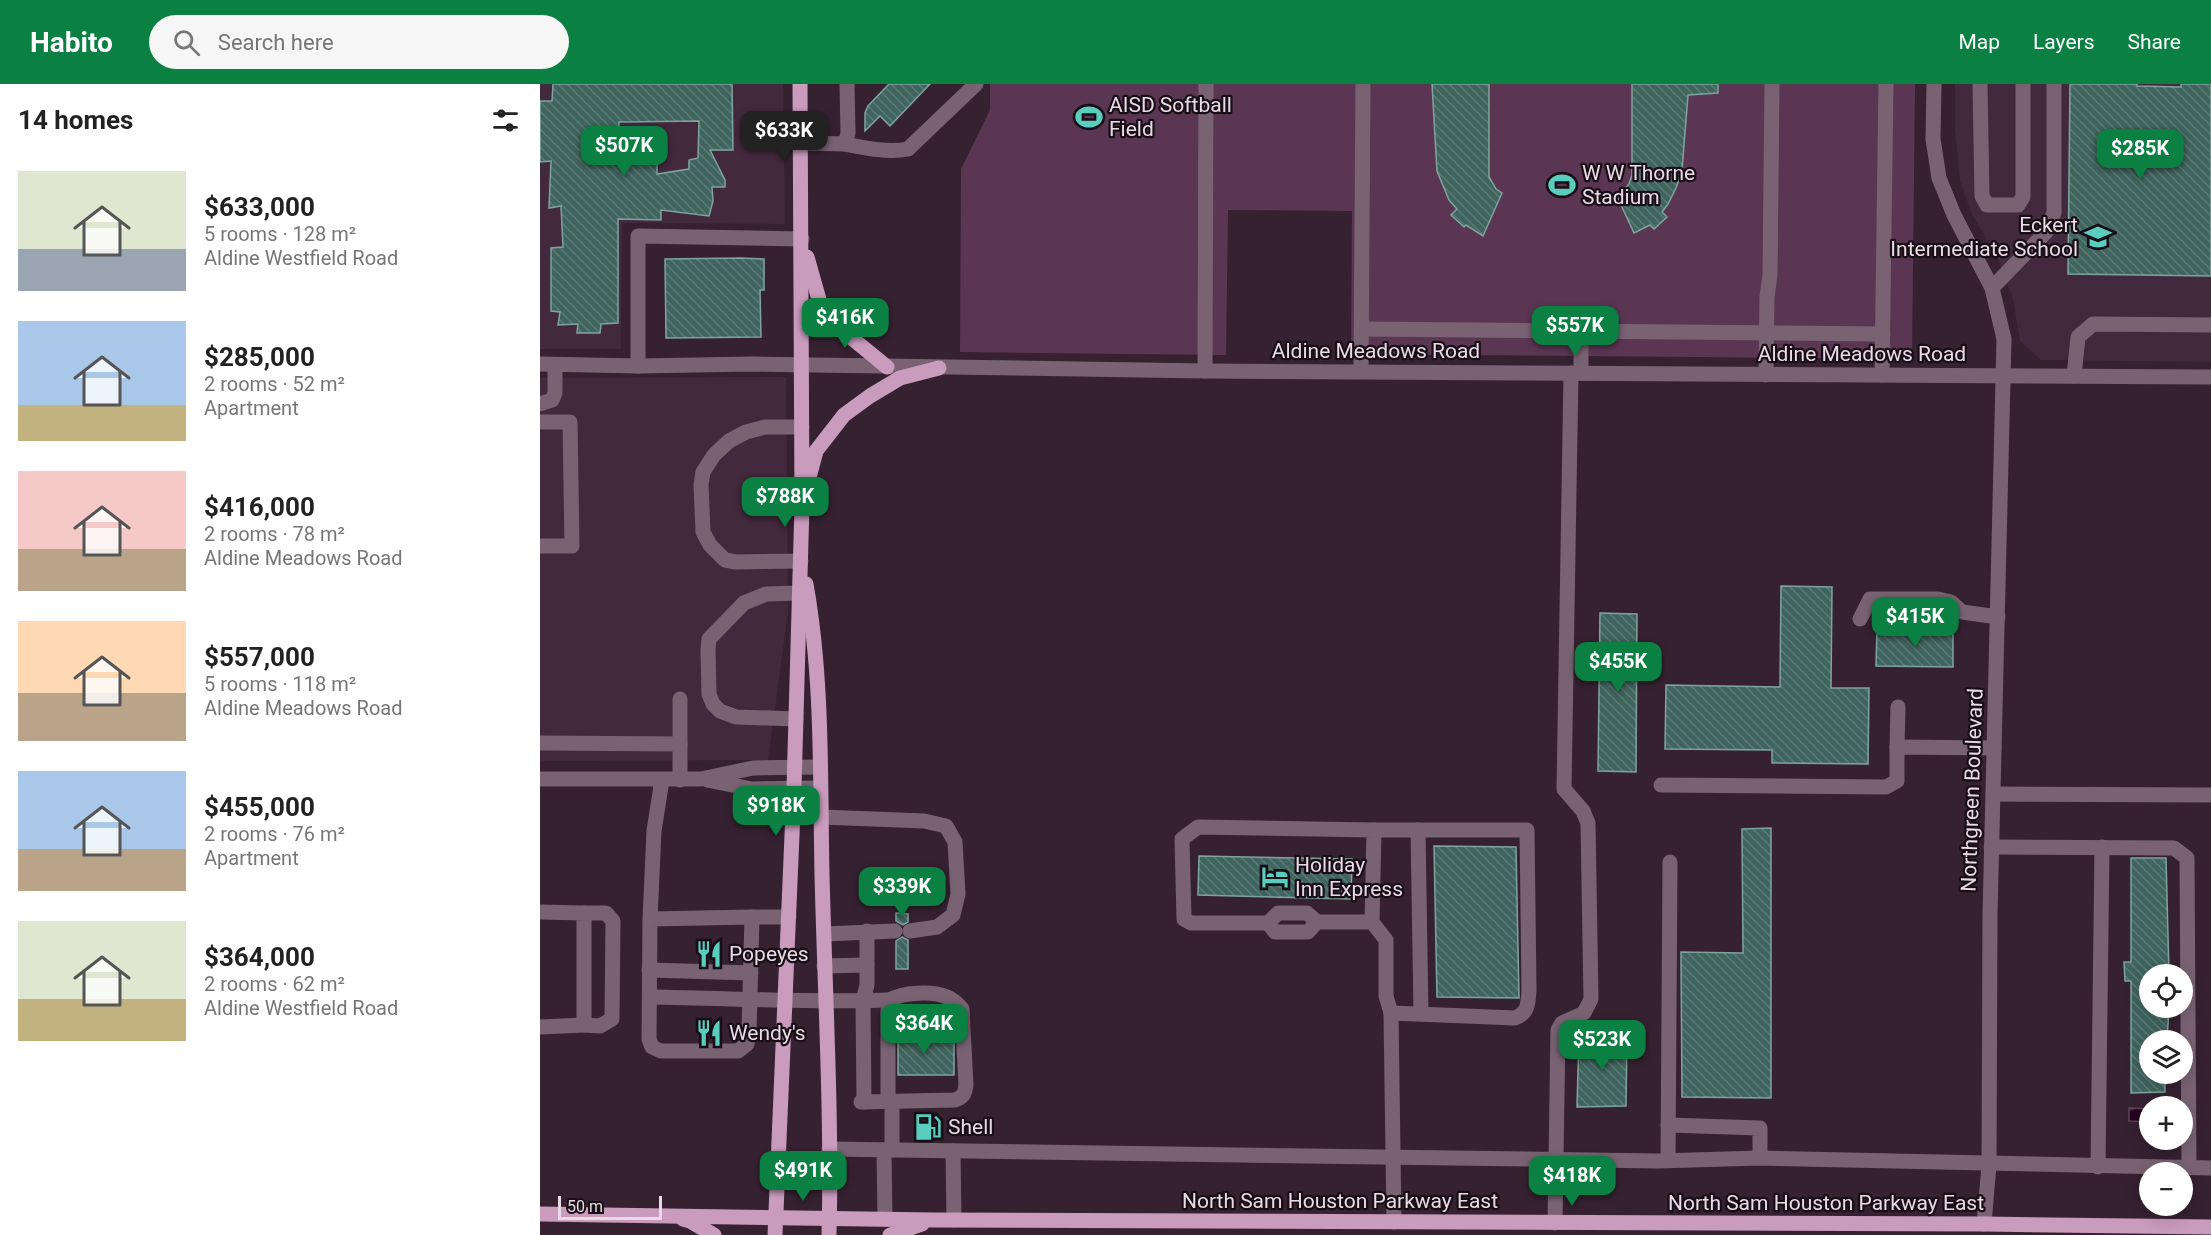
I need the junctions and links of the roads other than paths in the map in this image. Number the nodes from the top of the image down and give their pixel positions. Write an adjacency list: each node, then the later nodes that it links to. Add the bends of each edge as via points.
1 (800, 84): 12 (main road)
2 (847, 84): 13 (street)
3 (976, 84): 13 (street, via 908,149 870,149)
4 (1206, 84): 26 (street)
5 (1363, 84): 17 (street)
6 (1772, 84): 19 (street)
7 (1886, 84): 20 (street)
8 (1934, 84): 15 (street, Northgreen Boulevard, via 1933,139 1939,178)
9 (1980, 84): 10 (street, via 1982,196 1987,205 2002,205 2018,204 2023,197)
10 (2023, 84)
11 (2054, 84): 15 (street, via 2054,213 2046,232)
12 (801, 143): 13 (street); 14 (main road)
13 (845, 144)
14 (802, 239): 22 (main road); 23 (street, via 638,236); 24 (main road, via 820,303 837,326)
15 (1992, 288): 31 (street, Northgreen Boulevard, via 2004,339)
16 (2211, 325): 32 (street, via 2093,324 2078,337)
17 (1362, 329): 18 (street); 27 (street)
18 (1581, 331): 19 (street); 28 (street)
19 (1766, 333): 20 (street); 29 (street)
20 (1883, 334): 30 (street)
21 (548, 365): 23 (street, Aldine Meadows Road); 34 (street, via 555,393)
22 (801, 365): 23 (street, Aldine Meadows Road); 24 (street, Aldine Meadows Road); 36 (main road)
23 (638, 366)
24 (887, 367): 25 (street, Aldine Meadows Road)
25 (939, 368): 26 (street, Aldine Meadows Road); 37 (main road, via 900,378 844,415 816,451)
26 (1205, 371): 27 (street, Aldine Meadows Road)
27 (1361, 371): 28 (street, Aldine Meadows Road)
28 (1576, 373): 29 (street, Aldine Meadows Road); 96 (street, via 1564,789 1588,823 1591,999 1584,1013 1562,1023 1558,1030)
29 (1766, 375): 30 (street, Aldine Meadows Road)
30 (1882, 375): 31 (street, Aldine Meadows Road)
31 (2004, 376): 32 (street, Aldine Meadows Road); 41 (street, Northgreen Boulevard)
32 (2074, 376): 33 (street, Aldine Meadows Road)
33 (2211, 377)
34 (546, 402): 35 (street)
35 (545, 422): 38 (street, via 570,422 572,546)
36 (802, 427): 37 (main road); 39 (street, via 765,427 729,441 703,472 701,485 703,532 725,560)
37 (802, 505): 39 (main road)
38 (540, 546)
39 (801, 556): 40 (main road); 51 (main road, via 813,623)
40 (800, 593): 45 (main road); 45 (street, via 766,594 744,603 709,639 708,650 709,694 720,711 743,718)
41 (1998, 617): 42 (street, via 1962,612 1951,602 1938,599 1870,599); 49 (street, Northgreen Boulevard)
42 (1860, 619)
43 (680, 699): 47 (street)
44 (1898, 707): 48 (street)
45 (796, 719): 50 (main road)
46 (540, 743): 47 (street)
47 (680, 744): 55 (street)
48 (1898, 747): 49 (street); 56 (street, via 1897,781 1886,787)
49 (1994, 748): 59 (street, Northgreen Boulevard)
50 (795, 767): 51 (street); 53 (street, via 753,768); 57 (main road)
51 (819, 767): 58 (main road)
52 (540, 779): 54 (street)
53 (701, 779): 55 (street); 57 (street, via 752,789)
54 (662, 780): 55 (street); 71 (street, via 654,831)
55 (680, 780)
56 (1661, 785)
57 (794, 788): 58 (street); 70 (main road)
58 (820, 788): 61 (main road)
59 (1993, 794): 60 (street); 64 (street, Northgreen Boulevard)
60 (2211, 795)
61 (821, 817): 73 (street, via 924,821 946,826 955,842 958,894 953,915 938,927); 74 (main road)
62 (1374, 830): 63 (street); 72 (street); 72 (street, via 1198,826 1182,839 1184,919 1191,923 1268,923 1278,913 1307,913 1317,922)
63 (1418, 830): 86 (street); 86 (street, via 1527,830 1527,1008 1515,1018)
64 (1992, 847): 65 (street); 99 (street, Northgreen Boulevard)
65 (2102, 847): 98 (street, via 2174,848 2187,858); 100 (street)
66 (1670, 862): 90 (street)
67 (540, 912): 68 (street)
68 (584, 913): 87 (street); 87 (street, via 606,913 613,921 612,1019 600,1026)
69 (752, 917): 70 (street); 71 (street); 78 (street)
70 (789, 917): 81 (main road)
71 (650, 919): 77 (street)
72 (1372, 922): 85 (street, via 1386,940 1386,996)
73 (867, 931): 74 (street); 75 (street)
74 (824, 934): 76 (main road)
75 (867, 965): 76 (street); 83 (street)
76 (824, 966): 84 (main road)
77 (649, 970): 78 (street); 79 (street)
78 (751, 973): 80 (street)
79 (650, 997): 80 (street); 80 (street, via 649,1039 652,1047 661,1051 738,1051 747,1044)
80 (750, 998): 81 (street)
81 (786, 1000): 84 (street); 106 (main road)
82 (890, 1000): 83 (street); 89 (street); 89 (street, via 927,994 955,1001 962,1009 966,1085 966,1092 955,1100)
83 (863, 1001): 84 (street); 89 (street, via 862,1102)
84 (825, 1002): 91 (main road)
85 (1391, 1013): 86 (street); 94 (street)
86 (1421, 1014)
87 (584, 1025): 88 (street)
88 (540, 1026)
89 (890, 1102): 92 (street)
90 (1668, 1125): 95 (street, via 1760,1128); 97 (street)
91 (829, 1149): 92 (street); 107 (main road)
92 (888, 1150): 93 (street); 108 (street)
93 (953, 1150): 94 (street); 110 (street)
94 (1392, 1157): 96 (street); 111 (street)
95 (1760, 1158): 97 (street); 99 (street)
96 (1556, 1159): 97 (street); 112 (street)
97 (1668, 1160)
98 (2189, 1162)
99 (1989, 1165): 100 (street); 113 (street, Northgreen Boulevard)
100 (2098, 1167): 101 (street)
101 (2139, 1167)
102 (2193, 1168): 103 (street)
103 (2211, 1168)
104 (540, 1214): 105 (main road, North Sam Houston Parkway East)
105 (666, 1215): 106 (main road, North Sam Houston Parkway East); 115 (main road, via 690,1221)
106 (776, 1218): 107 (main road, North Sam Houston Parkway East); 116 (main road)
107 (829, 1219): 108 (main road, North Sam Houston Parkway East); 117 (main road)
108 (885, 1219): 109 (main road, North Sam Houston Parkway East)
109 (934, 1220): 110 (main road, North Sam Houston Parkway East); 118 (main road)
110 (954, 1220): 111 (main road, North Sam Houston Parkway East)
111 (1394, 1222): 112 (main road, North Sam Houston Parkway East)
112 (1556, 1223): 113 (main road, North Sam Houston Parkway East)
113 (1983, 1224): 114 (main road, North Sam Houston Parkway East)
114 (2211, 1227)
115 (714, 1235)
116 (775, 1235)
117 (829, 1235)
118 (890, 1235)

